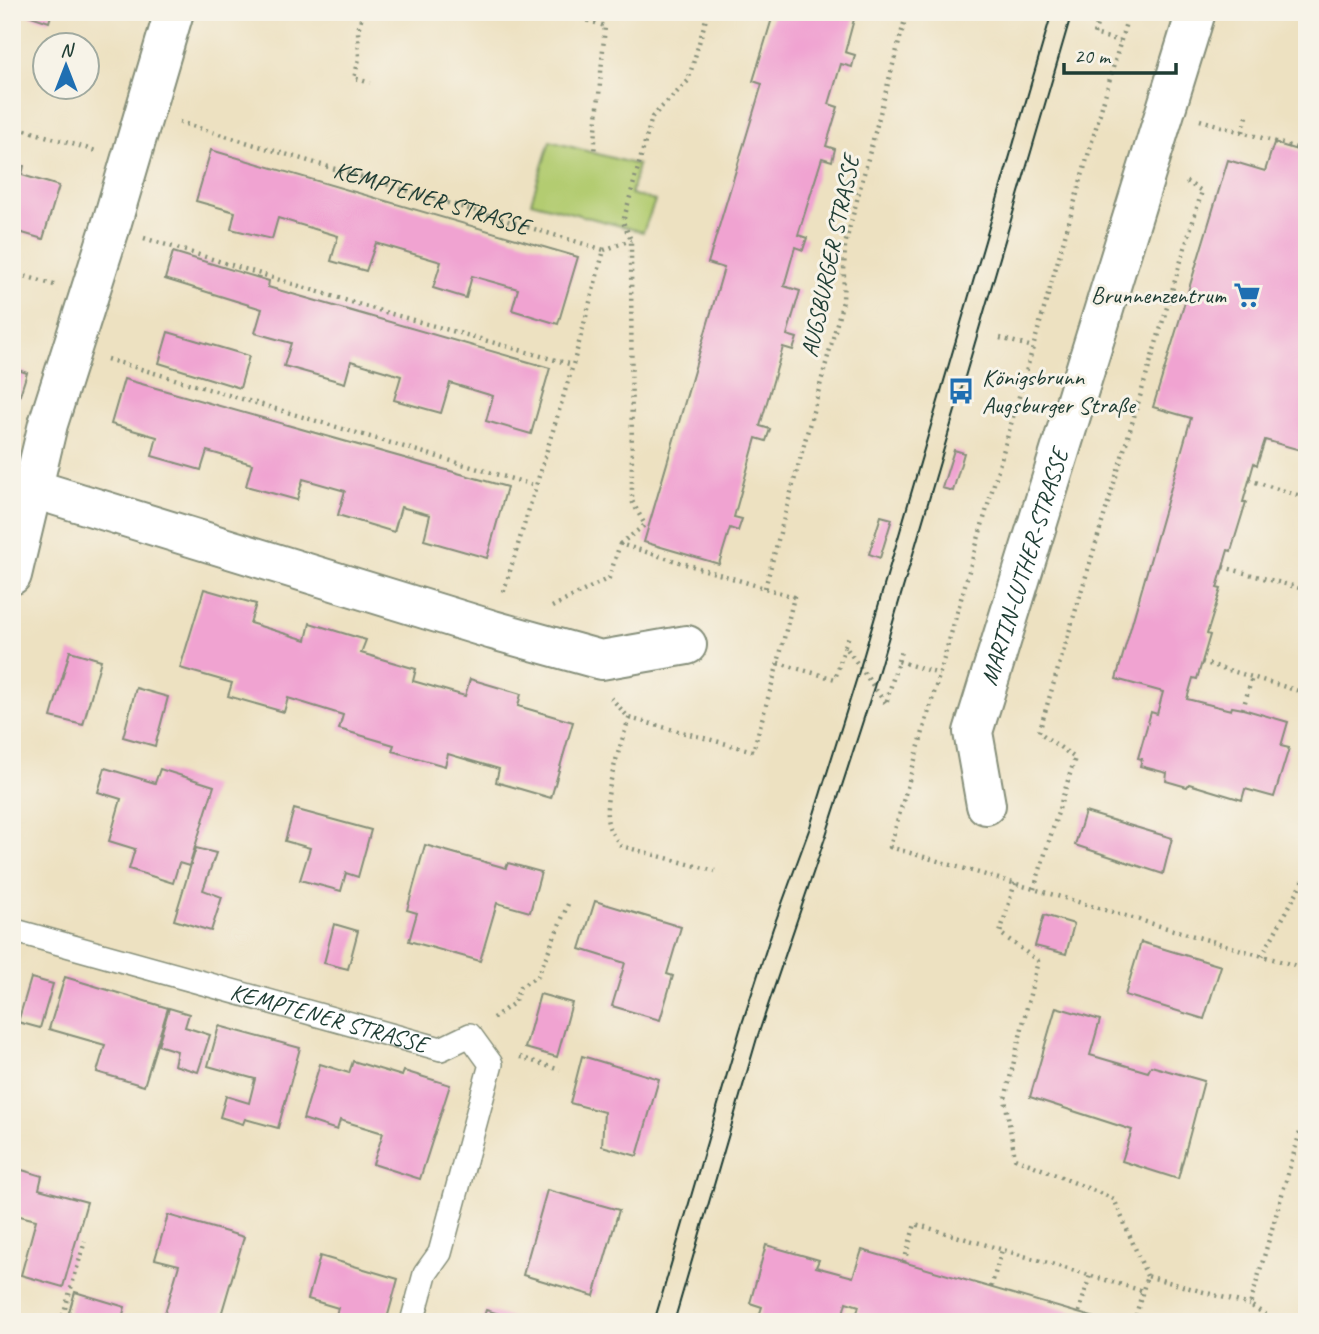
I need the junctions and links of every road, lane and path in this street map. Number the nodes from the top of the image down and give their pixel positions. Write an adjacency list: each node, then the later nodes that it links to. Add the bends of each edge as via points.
1 (174, 12): 12 (street)
2 (363, 12): 10 (path, via 354,78)
3 (561, 12): 17 (path, via 605,26)
4 (708, 12): 21 (path, via 688,81 652,117 622,222)
5 (907, 12): 34 (path, AUGSBURGER STRASSE, via 845,245 843,301)
6 (1101, 12): 9 (path, via 1094,34)
7 (1129, 12): 9 (path)
8 (1196, 12): 11 (street, MARTIN-LUTHER-STRASSE)
9 (1120, 41): 24 (path)
10 (370, 83)
11 (1166, 110): 15 (path); 52 (street, MARTIN-LUTHER-STRASSE, via 973,732)
12 (145, 111): 18 (street); 22 (path, KEMPTENER STRASSE)
13 (1247, 116): 15 (path)
14 (12, 126): 18 (path)
15 (1243, 132): 16 (path)
16 (1307, 151)
17 (594, 153)
18 (130, 163): 20 (street)
19 (1182, 179): 56 (path, via 1202,191 1040,732 1075,758)
20 (110, 229): 25 (street); 26 (path)
21 (631, 240): 22 (path); 31 (path, via 632,500 645,525)
22 (604, 250): 26 (path)
23 (1000, 338): 24 (path)
24 (1033, 347): 45 (path)
25 (72, 348): 28 (path); 29 (street)
26 (573, 365): 28 (path)
27 (1249, 480): 30 (path)
28 (536, 486): 37 (path)
29 (34, 489): 33 (street); 37 (street)
30 (1307, 498)
31 (620, 544): 34 (path); 36 (path, via 609,578)
32 (1223, 567): 35 (path)
33 (12, 575)
34 (765, 588): 44 (path, via 794,597)
35 (1307, 590)
36 (542, 612)
37 (493, 630): 39 (street, via 601,660)
38 (850, 633): 40 (path)
39 (687, 645)
40 (845, 646): 42 (path, via 886,704); 44 (path, via 835,679)
41 (902, 648): 42 (path)
42 (898, 661): 45 (path)
43 (1202, 662): 47 (path)
44 (778, 663): 51 (path, via 753,751)
45 (939, 674): 55 (path, via 890,847)
46 (1307, 674): 49 (path)
47 (1252, 677): 49 (path); 50 (path)
48 (603, 689): 51 (path)
49 (1304, 693)
50 (1242, 709)
51 (629, 719): 53 (path, via 607,803 609,827 621,846)
52 (986, 805)
53 (715, 871)
54 (1307, 874): 59 (path)
55 (1015, 883): 56 (path); 67 (path, via 1000,933 1038,961 1005,1098 1015,1157 1114,1199)
56 (1034, 889): 59 (path)
57 (568, 904): 61 (path, via 538,976 520,987 514,1003)
58 (12, 930): 61 (lane, KEMPTENER STRASSE, via 441,1049)
59 (1262, 956): 60 (path)
60 (1307, 969)
61 (470, 1035): 74 (lane, via 491,1064 440,1252 425,1274)
62 (1307, 1108): 70 (path)
63 (85, 1241): 73 (path)
64 (1002, 1250): 65 (path, via 915,1224); 66 (path); 68 (path)
65 (904, 1262)
66 (1090, 1275): 69 (path); 71 (path)
67 (1147, 1276): 69 (path); 70 (path)
68 (991, 1287)
69 (1143, 1291): 76 (path)
70 (1250, 1305): 77 (path)
71 (1079, 1312)
72 (844, 1313): 75 (path)
73 (61, 1322)
74 (412, 1322)
75 (851, 1322)
76 (1134, 1322)
77 (1278, 1322)

